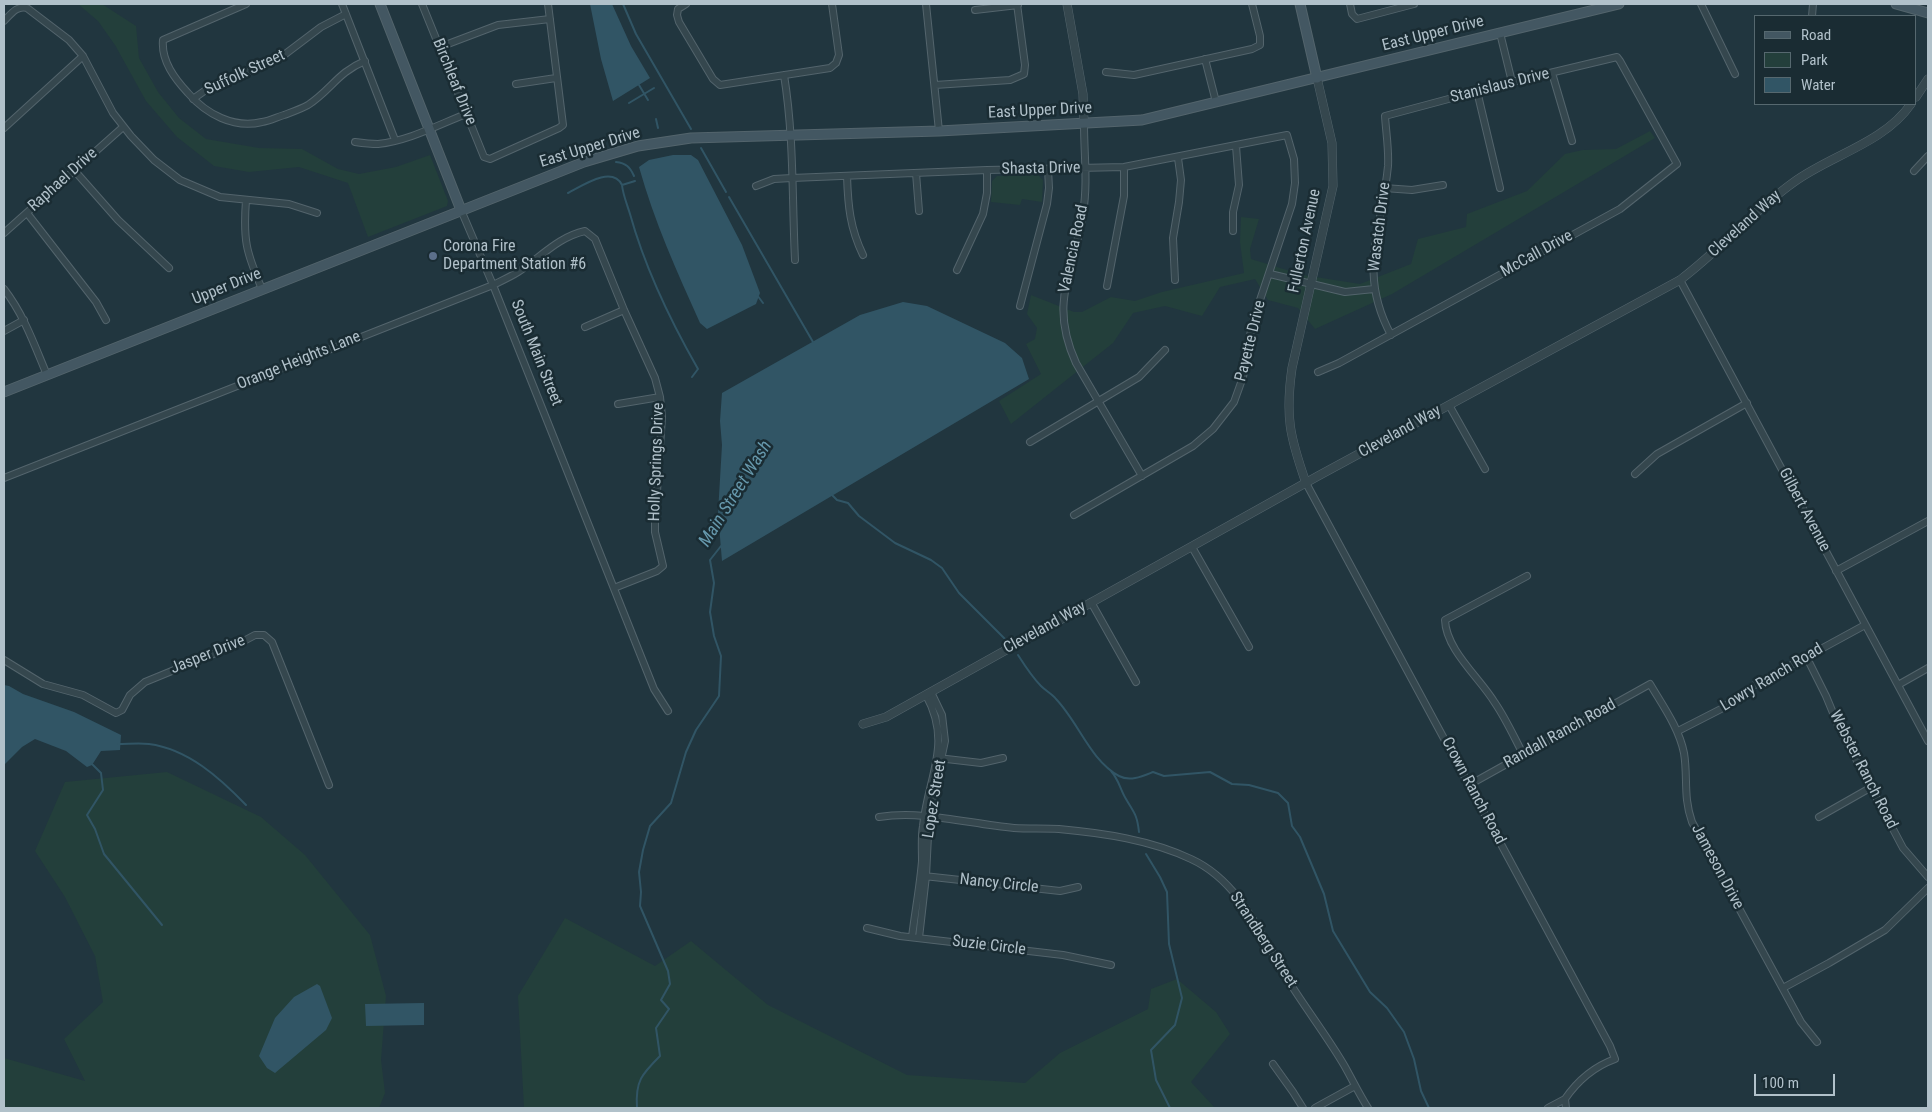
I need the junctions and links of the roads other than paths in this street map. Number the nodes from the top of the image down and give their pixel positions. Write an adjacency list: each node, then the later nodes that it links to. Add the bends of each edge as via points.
1 (246, 4): 41 (street, via 163,40 171,72)
2 (342, 4): 21 (street)
3 (380, 4): 49 (main road, South Main Street)
4 (422, 4): 25 (street, Birchleaf Drive)
5 (548, 4): 22 (street)
6 (686, 4): 32 (street, via 678,9 679,22 720,85)
7 (832, 4): 32 (street, via 839,55 836,63 830,68)
8 (926, 4): 38 (street)
9 (1067, 4): 46 (street, Valencia Road, via 1083,94)
10 (1252, 4): 27 (street, via 1260,45 1252,50)
11 (1300, 4): 34 (main road, Fullerton Avenue)
12 (1350, 4): 13 (street, via 1357,19)
13 (1414, 4)
14 (1619, 4): 18 (main road, East Upper Drive)
15 (1701, 4): 31 (street)
16 (1896, 4): 20 (main road)
17 (1018, 5): 19 (street); 38 (street, via 1024,74 1010,80)
18 (1595, 6): 24 (main road, East Upper Drive)
19 (975, 10)
20 (1928, 13)
21 (346, 14): 28 (street); 41 (street, Suffolk Street, via 321,27 280,58 210,87)
22 (550, 19): 25 (street, via 498,25); 33 (street)
23 (4, 21): 26 (street, via 17,9 28,8 69,40)
24 (1500, 33): 34 (main road, East Upper Drive); 36 (street)
25 (440, 48): 44 (street, Birchleaf Drive)
26 (83, 56): 47 (street); 48 (street)
27 (1205, 60): 29 (street, via 1134,75); 42 (street)
28 (365, 61): 41 (street, via 350,67 308,105 263,122 232,122 206,110); 53 (street)
29 (1106, 72)
30 (1552, 73): 36 (street, Stanislaus Drive); 54 (street); 59 (street, Stanislaus Drive, via 1617,57)
31 (1735, 74)
32 (784, 75): 52 (street)
33 (556, 78): 37 (street); 44 (street, Birchleaf Drive, via 563,125 490,160 484,157)
34 (1317, 78): 42 (main road, East Upper Drive); 88 (street, Fullerton Avenue, via 1332,143 1333,186)
35 (1928, 79): 40 (street)
36 (1512, 82): 39 (street, Stanislaus Drive)
37 (516, 84)
38 (934, 85): 50 (street)
39 (1477, 91): 45 (street, Stanislaus Drive); 72 (street)
40 (1917, 96)
41 (193, 99)
42 (1216, 102): 46 (main road, East Upper Drive, via 1142,120)
43 (1910, 105): 87 (street, Cleveland Way, via 1884,130 1788,186)
44 (466, 114): 49 (street)
45 (1384, 116): 71 (street, Wasatch Drive, via 1388,164)
46 (1084, 124): 50 (main road, East Upper Drive); 61 (street, Valencia Road)
47 (123, 127): 63 (street, Raphael Drive); 73 (street, via 154,160 180,180 220,197)
48 (4, 128)
49 (429, 128): 53 (street); 74 (main road, South Main Street)
50 (939, 131): 52 (main road, East Upper Drive)
51 (1287, 135): 56 (street, Shasta Drive); 85 (street, Payette Drive, via 1294,159 1294,190)
52 (790, 136): 68 (street); 74 (main road, East Upper Drive, via 691,138 638,146 584,162)
53 (395, 140): 55 (street, via 375,144)
54 (1572, 141)
55 (355, 142)
56 (1236, 146): 58 (street, Shasta Drive); 79 (street, via 1239,185)
57 (1928, 156): 65 (street)
58 (1178, 158): 60 (street, Shasta Drive); 86 (street, via 1181,180 1173,238)
59 (1677, 164): 100 (street, McCall Drive, via 1620,209)
60 (1124, 167): 61 (street, Shasta Drive); 90 (street, via 1124,196)
61 (1085, 168): 62 (street, Shasta Drive); 106 (street, Valencia Road, via 1083,215 1064,288 1063,321 1070,349)
62 (1048, 169): 64 (street, Shasta Drive); 94 (street, via 1047,204)
63 (74, 170): 76 (street, Raphael Drive); 83 (street, via 118,220)
64 (986, 170): 66 (street, Shasta Drive); 84 (street, via 984,214)
65 (1914, 171)
66 (916, 173): 67 (street, Shasta Drive); 75 (street)
67 (847, 176): 68 (street, Shasta Drive); 81 (street, via 847,201 853,235)
68 (792, 178): 70 (street, Shasta Drive, via 774,179); 82 (street)
69 (1443, 184): 71 (street, via 1412,190)
70 (756, 186)
71 (1384, 188): 93 (street, Wasatch Drive, via 1374,247)
72 (1500, 188)
73 (246, 200): 77 (street, via 289,204); 92 (street, via 246,245)
74 (461, 210): 89 (street, South Main Street); 92 (main road, Upper Drive)
75 (919, 211)
76 (27, 213): 80 (street, Raphael Drive); 97 (street, via 96,302)
77 (317, 213)
78 (585, 231): 89 (street, Orange Heights Lane, via 554,244 517,273); 95 (street, Holly Springs Drive, via 595,239)
79 (1233, 231)
80 (4, 233)
81 (863, 255)
82 (795, 260)
83 (170, 268)
84 (957, 270)
85 (1270, 274): 88 (street); 113 (street, Payette Drive, via 1252,324 1243,377 1234,402 1213,429 1193,446)
86 (1175, 280)
87 (1680, 280): 107 (street, Gilbert Avenue); 109 (street, Cleveland Way)
88 (1311, 284): 93 (street, via 1345,292); 115 (street, Fullerton Avenue, via 1288,397 1292,438)
89 (493, 285): 114 (street, Orange Heights Lane); 121 (street, South Main Street)
90 (1107, 286)
91 (4, 289): 96 (street)
92 (262, 289): 103 (main road, Upper Drive)
93 (1374, 289): 100 (street, Wasatch Drive)
94 (1020, 306)
95 (624, 310): 98 (street); 105 (street, Holly Springs Drive, via 655,378)
96 (24, 320): 99 (street); 103 (street)
97 (106, 320)
98 (585, 327)
99 (4, 331)
100 (1391, 335): 102 (street, McCall Drive)
101 (1165, 350): 106 (street, via 1138,377)
102 (1318, 372)
103 (47, 375): 104 (main road, Upper Drive)
104 (4, 392)
105 (660, 397): 108 (street); 121 (street, Holly Springs Drive, via 662,417 655,532 663,566)
106 (1099, 401): 110 (street); 113 (street, Valencia Road)
107 (1747, 403): 112 (street, via 1657,454); 119 (street, Gilbert Avenue)
108 (618, 404)
109 (1449, 405): 111 (street); 115 (street, Cleveland Way)
110 (1030, 442)
111 (1485, 469)
112 (1635, 474)
113 (1142, 476): 116 (street, Payette Drive)
114 (4, 478)
115 (1306, 483): 118 (street, Cleveland Way); 140 (street, Crown Ranch Road)
116 (1074, 515)
117 (1928, 521): 119 (street)
118 (1192, 547): 122 (street, Cleveland Way); 124 (street)
119 (1836, 571): 123 (street, Gilbert Avenue)
120 (1527, 576): 136 (street, via 1445,620 1446,632 1471,673 1494,701)
121 (614, 588): 132 (street, South Main Street, via 654,689)
122 (1092, 602): 128 (street); 131 (street, Cleveland Way)
123 (1865, 625): 125 (street, Lowry Ranch Road); 130 (street, Gilbert Avenue)
124 (1249, 647)
125 (1806, 656): 134 (street, Lowry Ranch Road, via 1752,686 1721,709); 141 (street, Webster Ranch Road)
126 (4, 660): 139 (street, Jasper Drive, via 43,684 83,695 116,712 122,710 130,695 144,682 264,634 272,642)
127 (1928, 668): 130 (street)
128 (1136, 682)
129 (1650, 684): 134 (street, Jameson Drive); 136 (street, Randall Ranch Road)
130 (1898, 685): 135 (street, Gilbert Avenue)
131 (928, 694): 133 (street, Cleveland Way, via 886,717); 137 (street, Lopez Street, via 938,727)
132 (668, 711)
133 (863, 724)
134 (1678, 731): 152 (street, Jameson Drive, via 1684,752 1685,793 1692,822)
135 (1928, 741)
136 (1523, 754): 140 (street, Randall Ranch Road)
137 (939, 758): 138 (street, via 980,763); 142 (street, Lopez Street)
138 (1003, 758)
139 (329, 785)
140 (1470, 785): 156 (street, Crown Ranch Road, via 1615,1059 1576,1083)
141 (1870, 788): 144 (street); 146 (street, Webster Ranch Road, via 1903,848)
142 (926, 816): 143 (street, Strandberg Street, via 897,814); 145 (street, Lopez Street); 155 (street, Strandberg Street, via 1015,828 1059,829 1146,843 1192,859 1212,871 1235,893 1253,919)
143 (879, 817)
144 (1820, 817)
145 (923, 876): 147 (street, Nancy Circle, via 1060,891); 150 (street, Lopez Street)
146 (1928, 877)
147 (1078, 886)
148 (1928, 888): 152 (street, via 1885,930)
149 (867, 928): 150 (street, Suzie Circle)
150 (916, 938): 151 (street, Suzie Circle, via 1063,955)
151 (1111, 965)
152 (1783, 988): 153 (street, Jameson Drive)
153 (1817, 1042)
154 (1273, 1064): 157 (street)
155 (1355, 1086): 158 (street); 159 (street, Strandberg Street)
156 (1565, 1099): 160 (street); 161 (street)
157 (1302, 1108)
158 (1315, 1108)
159 (1368, 1108)
160 (1548, 1108)
161 (1566, 1108)

